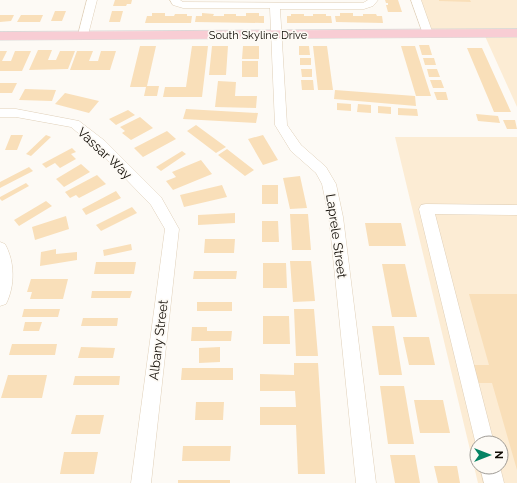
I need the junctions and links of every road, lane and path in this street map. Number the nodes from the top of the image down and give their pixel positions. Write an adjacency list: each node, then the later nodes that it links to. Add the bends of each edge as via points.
1 (92, 0): 9 (street)
2 (175, 0): 5 (street, via 176,3 183,5)
3 (374, 0): 5 (street, via 364,6)
4 (416, 0): 8 (street)
5 (275, 5): 7 (street, Laprele Street)
6 (517, 33): 8 (main road, South Skyline Drive)
7 (277, 34): 8 (main road, South Skyline Drive); 9 (main road, South Skyline Drive); 18 (street, Laprele Street, via 281,125 296,148 321,170 329,184 336,217)
8 (428, 34)
9 (83, 35): 10 (main road, South Skyline Drive)
10 (0, 36)
11 (0, 113): 12 (street, Vassar Way, via 16,112 75,124 100,144)
12 (156, 201): 17 (street, Albany Street, via 172,229)
13 (517, 210): 16 (street, via 426,210)
14 (0, 248): 15 (street, via 4,261 4,287)
15 (0, 299)
16 (482, 435)
17 (141, 483)
18 (366, 483)

